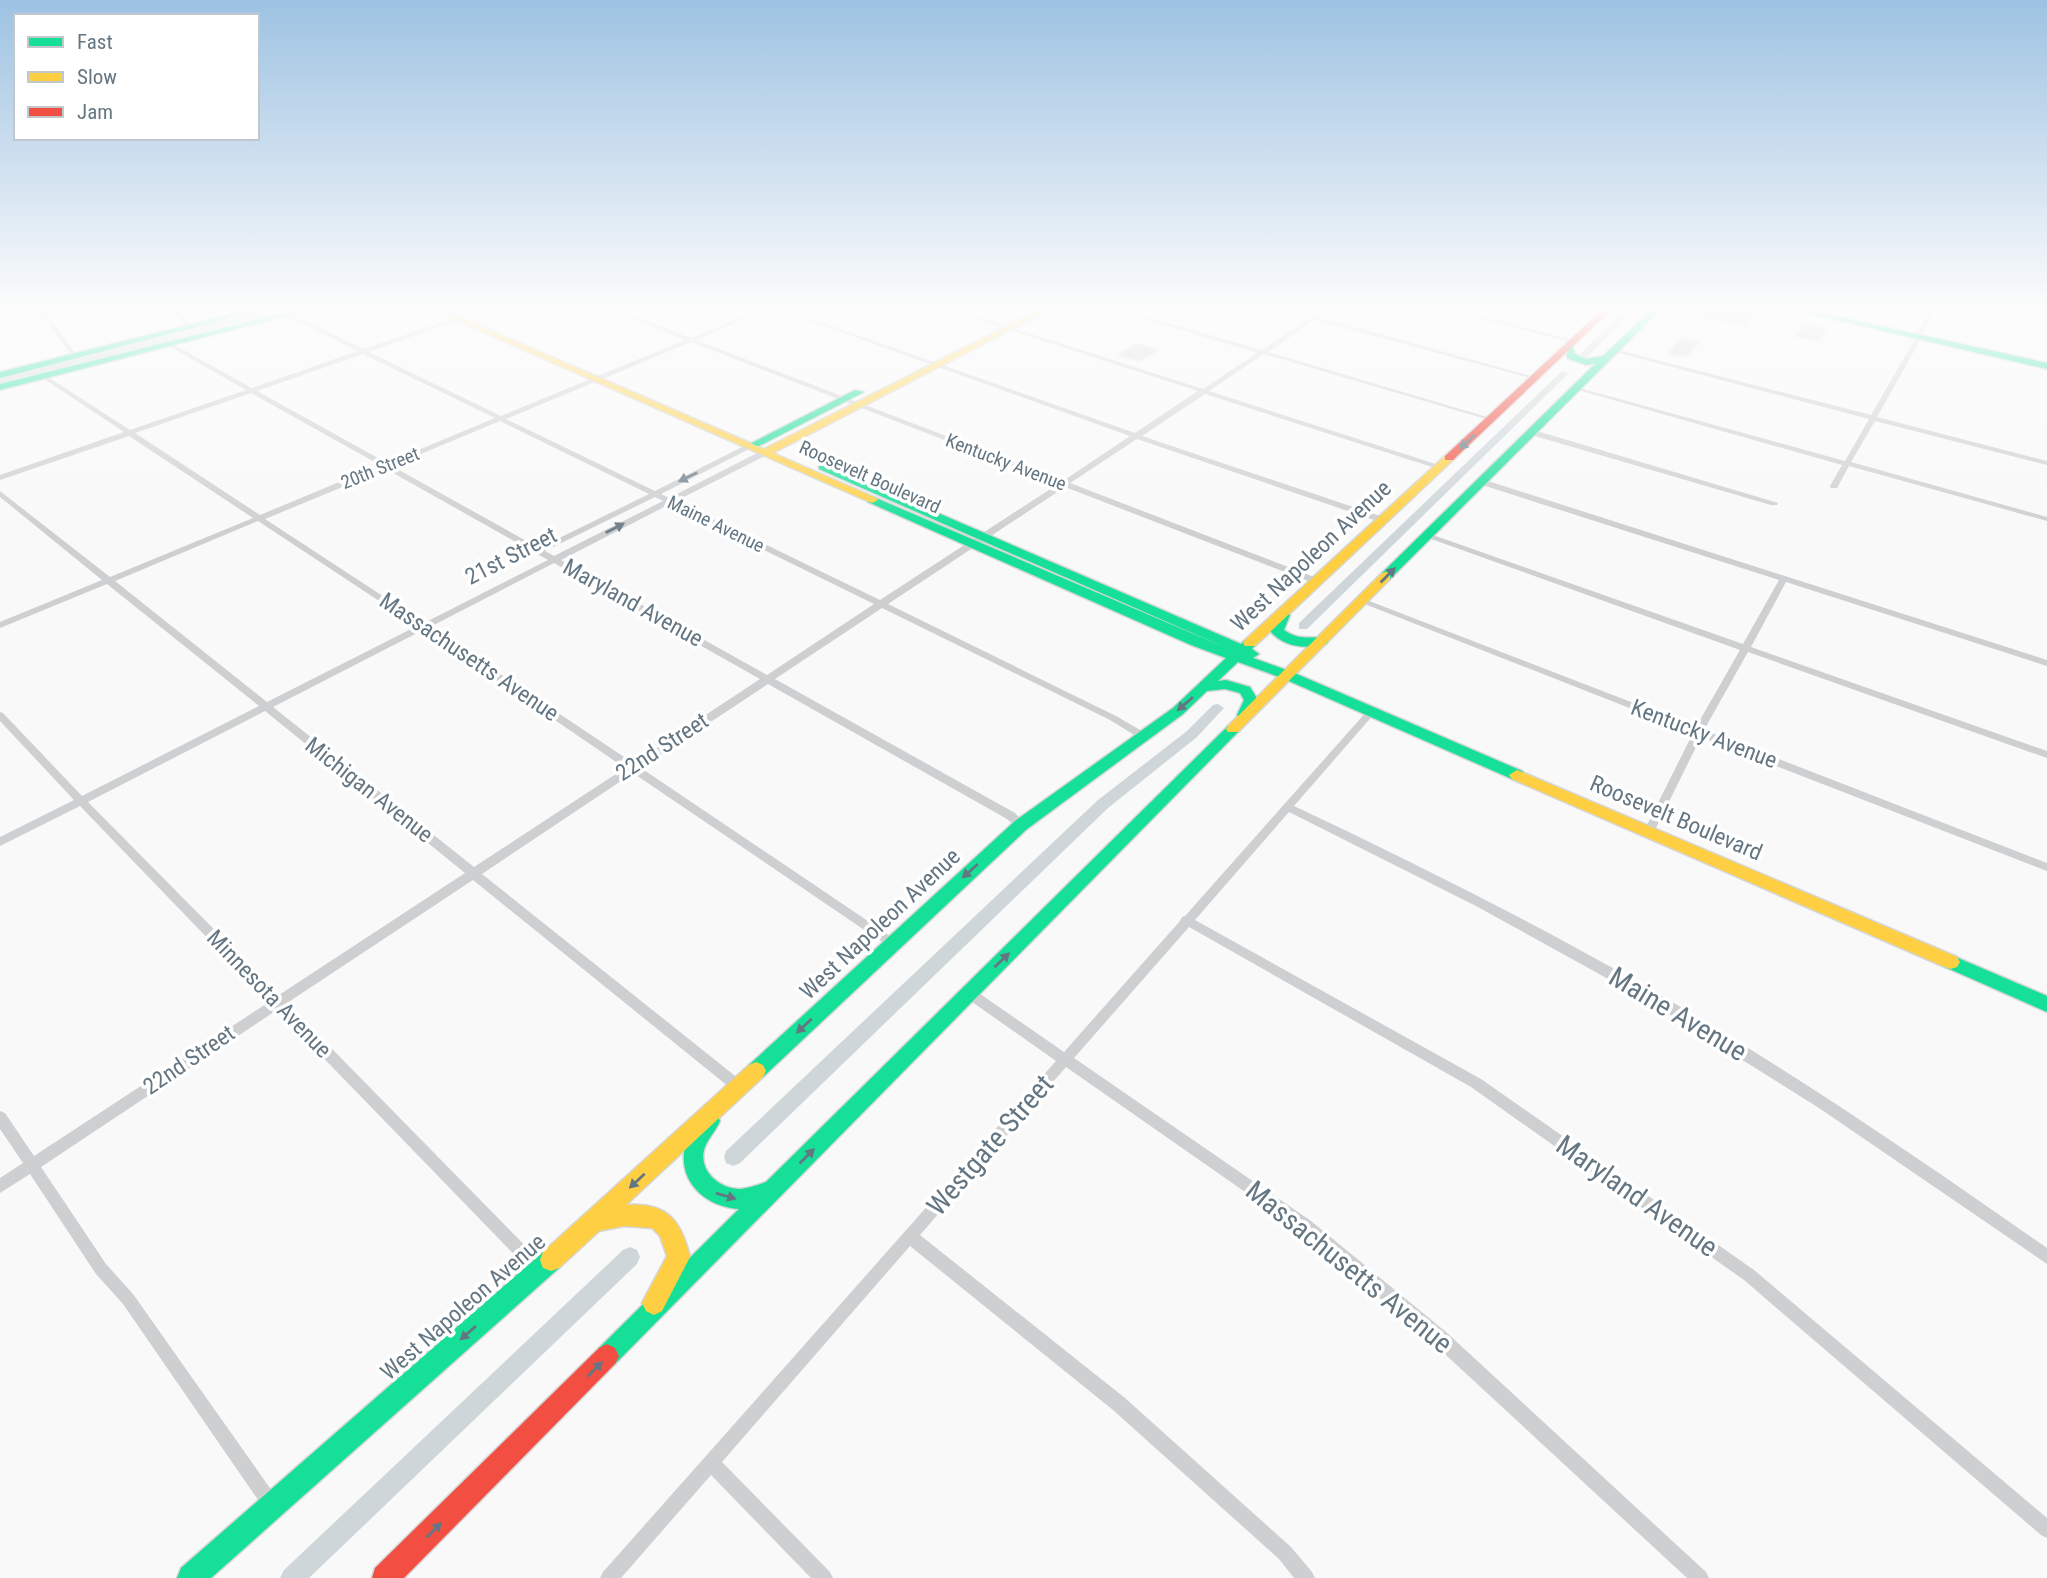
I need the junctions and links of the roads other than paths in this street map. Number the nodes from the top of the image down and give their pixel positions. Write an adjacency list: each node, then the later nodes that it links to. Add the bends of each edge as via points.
1 (56, 385): 24 (street, Massachusetts Avenue)
2 (241, 385): 17 (street, Maryland Avenue)
3 (267, 385): 17 (street)
4 (431, 385): 20 (street, Maine Avenue)
5 (582, 385): 20 (street, 20th Street)
6 (619, 385): 26 (main road, Roosevelt Boulevard)
7 (806, 385): 19 (street, Kentucky Avenue)
8 (885, 385): 19 (main road, 21st Street)
9 (993, 385): 25 (street)
10 (1180, 385): 18 (street)
11 (1213, 385): 18 (street, 22nd Street)
12 (1374, 385): 22 (street)
13 (1528, 385): 22 (main road, West Napoleon Avenue)
14 (1577, 385): 23 (main road); 28 (street)
15 (1733, 385): 21 (street)
16 (1891, 385): 21 (street)
17 (251, 390): 24 (street); 29 (street, Maryland Avenue)
18 (1202, 392): 25 (street, 22nd Street); 30 (street)
19 (851, 402): 26 (main road, 21st Street); 33 (street, Kentucky Avenue)
20 (501, 418): 29 (street, 20th Street); 36 (street, Maine Avenue)
21 (1872, 418): 27 (street); 28 (street)
22 (1491, 419): 30 (main road, West Napoleon Avenue, one-way to 30)
23 (1531, 432): 32 (main road); 38 (street)
24 (128, 433): 31 (street); 39 (street, Massachusetts Avenue)
25 (1136, 436): 33 (street, 22nd Street); 41 (street)
26 (763, 447): 36 (street, 21st Street, one-way to 36); 37 (street, 21st Street); 43 (main road, Roosevelt Boulevard)
27 (2047, 463)
28 (1846, 464): 34 (street); 40 (street)
29 (387, 466): 39 (street, 20th Street); 44 (street, Maryland Avenue)
30 (1441, 467): 41 (main road, West Napoleon Avenue)
31 (0, 478)
32 (1482, 482): 42 (main road); 46 (street)
33 (1063, 484): 43 (street, 22nd Street); 48 (street, Kentucky Avenue)
34 (1834, 486)
35 (0, 493): 47 (street, Michigan Avenue)
36 (654, 494): 37 (street, Maine Avenue); 44 (street, 21st Street)
37 (668, 501): 45 (street, 21st Street, one-way to 37); 50 (street, Maine Avenue)
38 (1774, 503)
39 (259, 518): 47 (street, 20th Street); 53 (street, Massachusetts Avenue)
40 (2047, 519)
41 (1383, 520): 48 (main road, West Napoleon Avenue)
42 (1427, 536): 49 (main road, one-way to 42); 55 (street)
43 (977, 540): 50 (street, 22nd Street); 56 (main road, Roosevelt Boulevard)
44 (540, 551): 45 (street, Maryland Avenue)
45 (555, 559): 53 (street, 21st Street); 59 (street, Maryland Avenue)
46 (1784, 579): 55 (street); 57 (street)
47 (108, 580): 52 (street, 20th Street); 61 (street, Michigan Avenue)
48 (1319, 582): 51 (main road, West Napoleon Avenue)
49 (1361, 601): 54 (main road); 65 (street, Kentucky Avenue)
50 (879, 604): 59 (street, 22nd Street); 66 (street, Maine Avenue)
51 (1284, 613): 54 (main road, via 1277,631 1286,640 1307,645); 56 (main road, West Napoleon Avenue)
52 (0, 625)
53 (424, 626): 61 (street, 21st Street); 68 (street, Massachusetts Avenue)
54 (1321, 641): 58 (main road)
55 (1745, 648): 65 (street); 67 (street)
56 (1240, 654): 58 (main road, Roosevelt Boulevard); 60 (main road, West Napoleon Avenue)
57 (2047, 663)
58 (1287, 675): 62 (main road, Roosevelt Boulevard); 64 (main road)
59 (766, 679): 68 (street, 22nd Street); 71 (street, Maryland Avenue)
60 (1205, 687): 64 (main road, via 1226,684 1245,690 1251,700); 66 (main road, West Napoleon Avenue, one-way to 66)
61 (265, 707): 69 (street, 21st Street); 75 (street, Michigan Avenue)
62 (1371, 712): 70 (street, Westgate Street); 72 (main road, Roosevelt Boulevard)
63 (0, 715): 69 (street, Minnesota Avenue)
64 (1242, 721): 78 (main road, one-way to 64)
65 (1699, 732): 72 (street); 74 (street, Kentucky Avenue)
66 (1143, 736): 71 (main road, West Napoleon Avenue)
67 (2047, 755)
68 (632, 767): 75 (street, 22nd Street); 77 (street, Massachusetts Avenue)
69 (81, 801): 73 (street, 21st Street); 79 (street, Minnesota Avenue)
70 (1287, 807): 76 (street, Westgate Street); 90 (street, Maine Avenue, via 1435,878 1596,965 1783,1078)
71 (1021, 825): 77 (main road, West Napoleon Avenue, one-way to 77)
72 (1649, 831): 80 (main road, Roosevelt Boulevard)
73 (0, 842)
74 (2047, 867)
75 (472, 872): 79 (street, 22nd Street); 82 (street, Michigan Avenue)
76 (1186, 920): 81 (street, Westgate Street); 95 (street, Maryland Avenue, via 1476,1083 1749,1275)
77 (892, 943): 82 (main road, West Napoleon Avenue, one-way to 82)
78 (969, 993): 81 (street, Massachusetts Avenue); 87 (main road, one-way to 78)
79 (276, 1002): 85 (street, 22nd Street); 91 (street, Minnesota Avenue)
80 (2047, 1004)
81 (1064, 1060): 89 (street, Westgate Street); 101 (street, Massachusetts Avenue, via 1306,1226 1440,1338)
82 (738, 1087): 83 (main road, West Napoleon Avenue)
83 (720, 1104): 87 (main road, one-way to 87, via 694,1146 693,1168 703,1185 718,1195 739,1199); 88 (main road, West Napoleon Avenue, one-way to 88)
84 (0, 1117): 85 (street)
85 (31, 1165): 86 (street, 22nd Street); 94 (street)
86 (0, 1186)
87 (775, 1189): 92 (main road)
88 (594, 1221): 91 (main road, West Napoleon Avenue); 92 (main road, via 641,1213 661,1220 674,1233 679,1257)
89 (909, 1236): 93 (street, Westgate Street); 100 (street, via 1119,1404)
90 (2047, 1257)
91 (540, 1271): 94 (main road, West Napoleon Avenue, one-way to 94)
92 (644, 1320): 97 (main road, one-way to 92)
93 (709, 1462): 98 (street, Westgate Street); 99 (street)
94 (272, 1504): 96 (main road, West Napoleon Avenue)
95 (2047, 1529)
96 (191, 1578)
97 (385, 1578)
98 (608, 1578)
99 (824, 1578)
100 (1307, 1578)
101 (1700, 1578)

